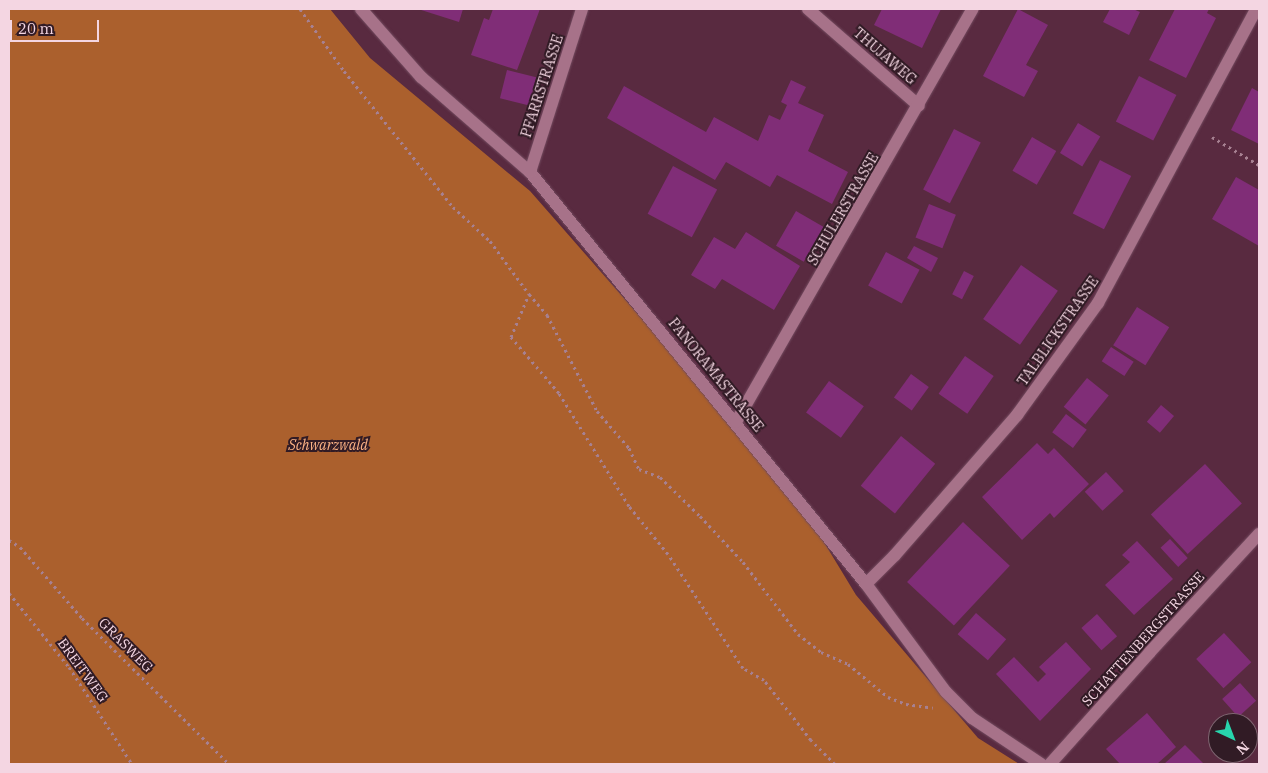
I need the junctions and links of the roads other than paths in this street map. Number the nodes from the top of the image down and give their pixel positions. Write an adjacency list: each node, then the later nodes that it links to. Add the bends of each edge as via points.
1 (361, 9): 7 (street, PANORAMASTRASSE, via 421,78)
2 (582, 9): 7 (street, PFARRSTRASSE)
3 (808, 9): 6 (street, THUJAWEG)
4 (973, 9): 6 (street, SCHULERSTRASSE)
5 (1256, 9): 10 (street, TALBLICKSTRASSE, via 1098,304 1017,415)
6 (919, 106): 8 (street, SCHULERSTRASSE)
7 (530, 172): 8 (street, PANORAMASTRASSE)
8 (736, 422): 10 (street, PANORAMASTRASSE)
9 (1259, 534): 12 (street, SCHATTENBERGSTRASSE)
10 (866, 584): 11 (street, PANORAMASTRASSE, via 946,692 972,718)
11 (1041, 764)
12 (1050, 764)

